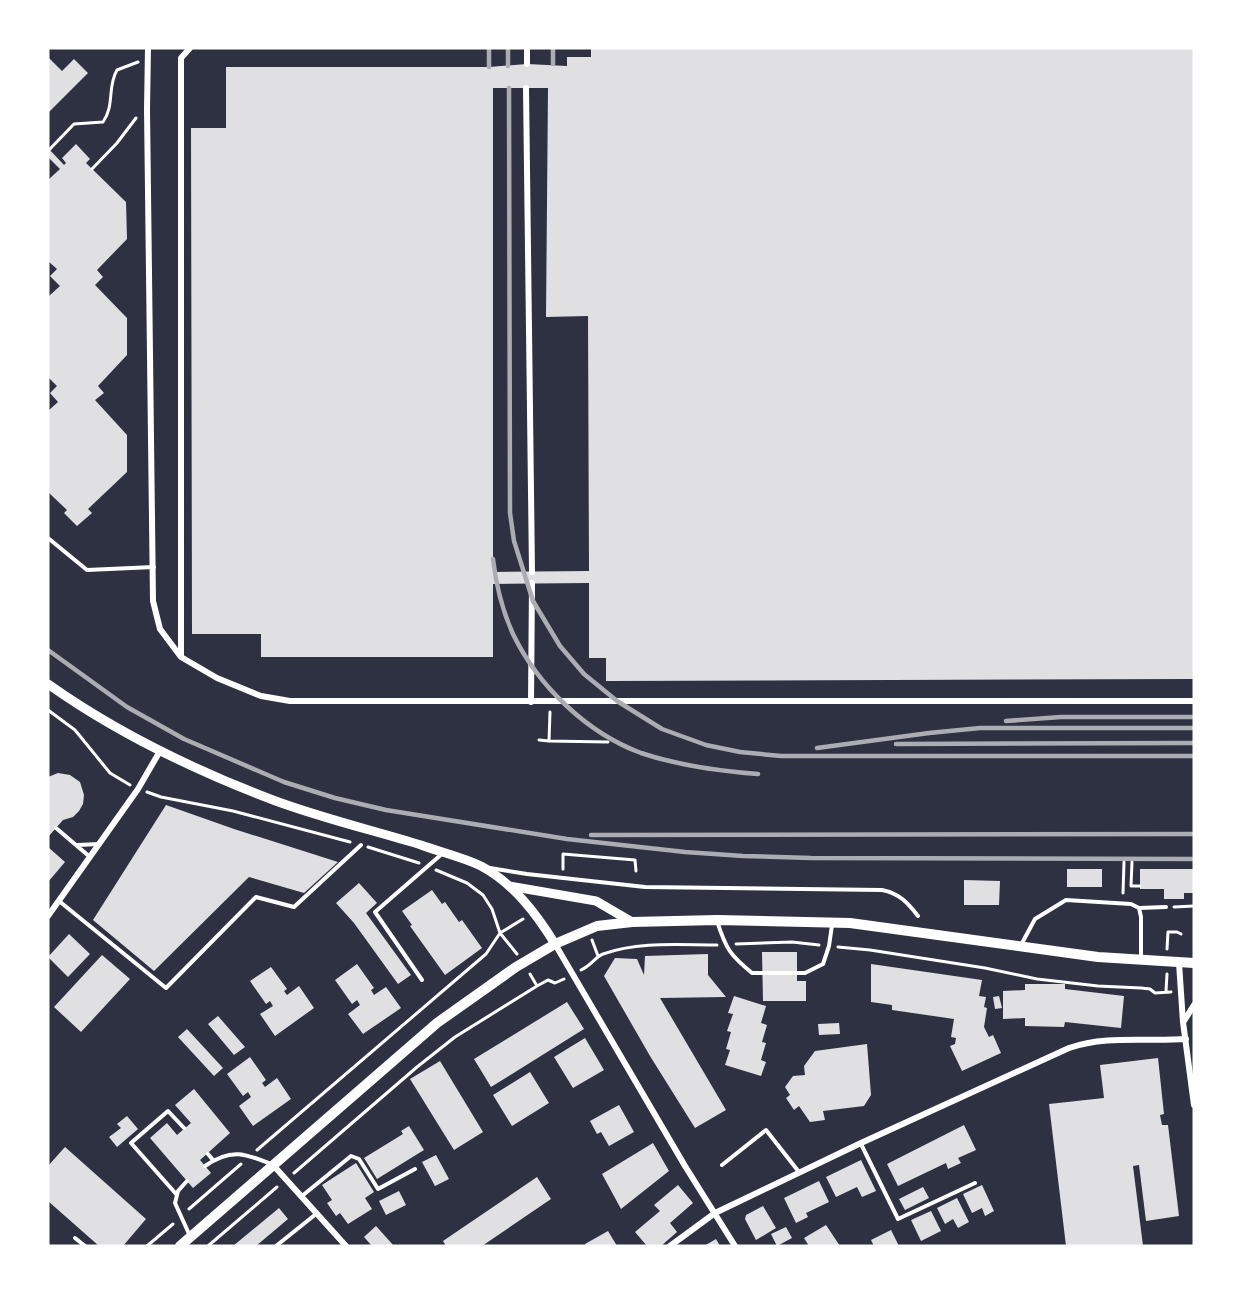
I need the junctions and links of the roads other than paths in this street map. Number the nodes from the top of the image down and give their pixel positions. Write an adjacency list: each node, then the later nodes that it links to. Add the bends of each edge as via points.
1 (148, 48): 7 (street)
2 (190, 48): 10 (street, via 181,58)
3 (527, 48): 4 (street)
4 (527, 64)
5 (526, 88): 8 (street)
6 (48, 538): 7 (lane, via 87,570)
7 (154, 567): 10 (street, via 153,601 160,629)
8 (532, 572)
9 (532, 583): 13 (street)
10 (181, 657): 13 (street, via 217,678 261,696 290,701)
11 (48, 684): 14 (main road)
12 (1194, 701): 13 (street)
13 (531, 702)
14 (160, 752): 16 (street); 19 (main road, via 276,801)
15 (56, 828): 17 (lane)
16 (100, 844): 17 (lane); 20 (street)
17 (78, 845): 20 (lane)
18 (361, 845): 23 (lane, via 294,907 256,897 166,988)
19 (444, 853): 21 (main road); 36 (lane, via 375,912)
20 (90, 858): 23 (street)
21 (481, 867): 22 (main road); 27 (lane, via 645,887 882,890 906,901)
22 (508, 885): 29 (main road, via 596,901); 31 (main road)
23 (59, 901): 26 (street)
24 (1166, 907): 25 (lane)
25 (1139, 908): 32 (lane, via 1122,903 1066,900 1035,920); 33 (lane)
26 (48, 916)
27 (918, 916)
28 (717, 920): 29 (main road); 30 (main road); 30 (lane, via 724,944 752,973 805,973 823,964)
29 (632, 922): 31 (main road, via 597,926)
30 (833, 922): 32 (main road)
31 (555, 944): 45 (main road, via 437,1023); 55 (street)
32 (1021, 946): 33 (main road)
33 (1141, 960): 34 (main road)
34 (1179, 963): 35 (main road); 38 (street)
35 (1194, 963)
36 (422, 980)
37 (1194, 1005): 38 (street)
38 (1183, 1022): 39 (street)
39 (1186, 1039): 40 (street); 42 (street, via 1078,1044)
40 (1194, 1105)
41 (184, 1128): 52 (lane, via 168,1111 131,1143)
42 (861, 1143): 49 (street); 51 (lane, via 898,1220)
43 (208, 1154): 44 (lane)
44 (213, 1160): 45 (lane, via 225,1154 250,1155); 47 (lane)
45 (273, 1165): 53 (street); 56 (main road)
46 (722, 1165): 49 (lane, via 766,1130)
47 (205, 1166)
48 (416, 1169): 53 (lane, via 378,1189 359,1159 351,1156)
49 (799, 1172): 55 (street)
50 (187, 1181): 52 (lane)
51 (975, 1183)
52 (177, 1195): 56 (lane, via 175,1203)
53 (302, 1197): 54 (street)
54 (317, 1213): 60 (lane); 61 (street)
55 (715, 1213): 62 (street); 63 (street)
56 (190, 1237): 59 (main road)
57 (75, 1238): 58 (lane)
58 (85, 1246)
59 (180, 1246)
60 (276, 1246)
61 (346, 1246)
62 (670, 1246)
63 (735, 1246)

